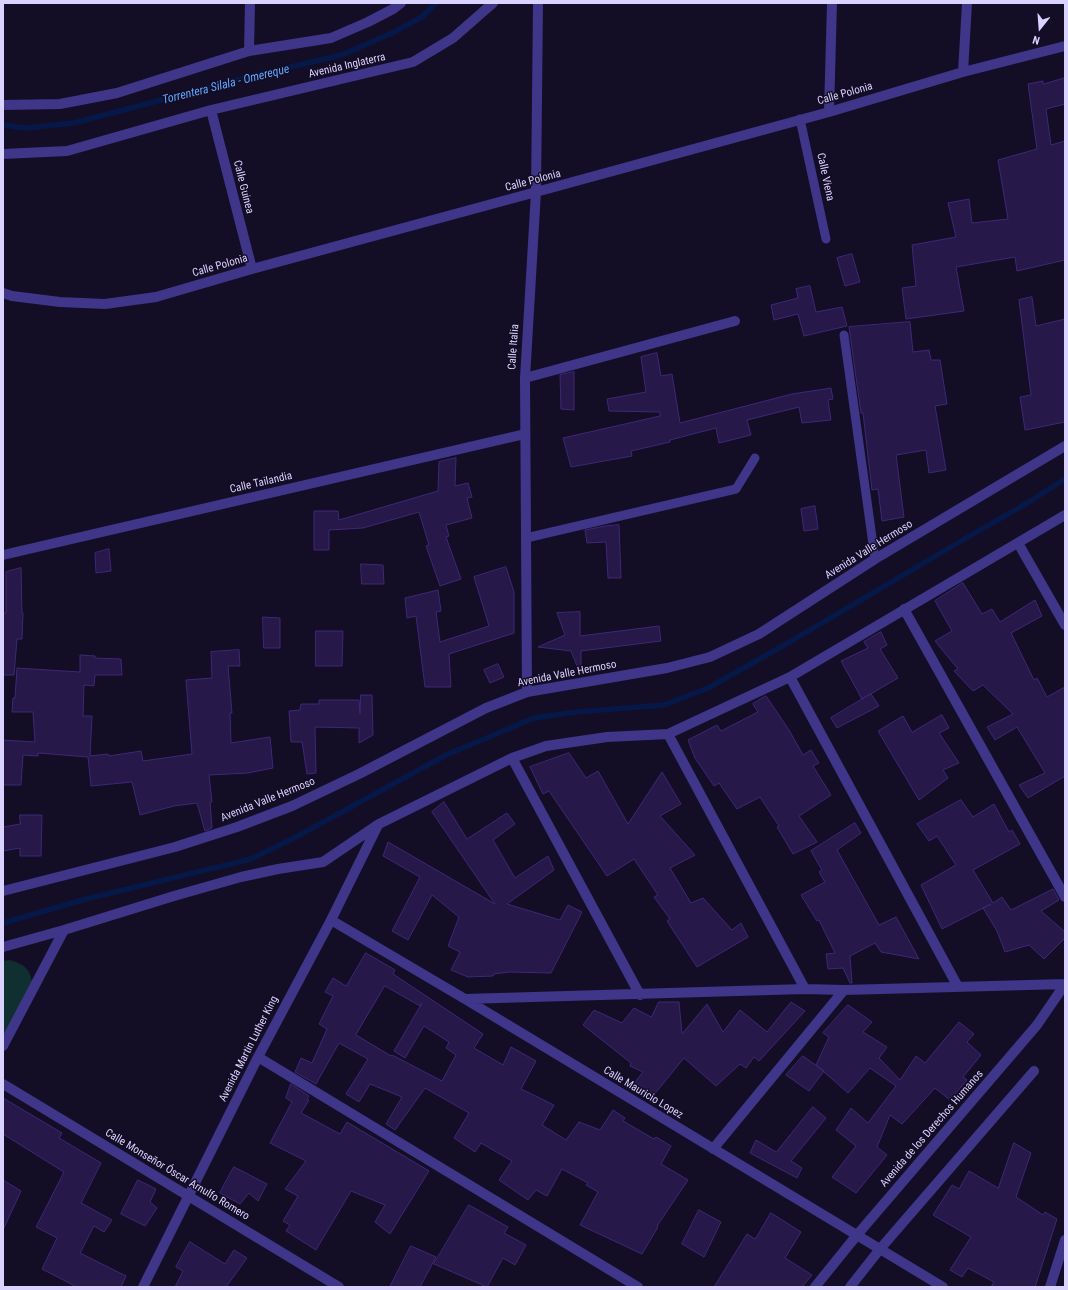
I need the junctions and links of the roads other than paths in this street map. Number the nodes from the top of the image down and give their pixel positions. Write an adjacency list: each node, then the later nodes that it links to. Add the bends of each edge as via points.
1 (250, 3): 8 (street)
2 (400, 3): 8 (street, via 368,22 331,38)
3 (493, 3): 11 (street, Avenida Inglaterra, via 453,38 414,62)
4 (538, 3): 15 (street, Calle Italia)
5 (832, 3): 12 (street)
6 (967, 3): 9 (street)
7 (1065, 46): 9 (street, Calle Polonia)
8 (249, 51): 10 (street, via 117,93 60,104)
9 (963, 72): 12 (street, Calle Polonia)
10 (3, 105)
11 (211, 110): 14 (street, Avenida Inglaterra, via 67,151); 17 (street, Calle Guinea)
12 (829, 112): 13 (street, Calle Polonia)
13 (800, 119): 15 (street, Calle Polonia); 16 (lane, Calle Viena)
14 (3, 154)
15 (536, 192): 17 (street, Calle Polonia); 21 (street, Calle Italia)
16 (826, 239)
17 (252, 269): 18 (street, Calle Polonia, via 156,297 105,304 60,302)
18 (3, 293)
19 (735, 321): 21 (street)
20 (844, 335): 29 (lane)
21 (524, 378): 22 (street, Calle Italia)
22 (525, 434): 26 (street, Calle Italia); 28 (street, Calle Tailandia)
23 (1065, 446): 29 (street, Avenida Valle Hermoso)
24 (755, 458): 26 (lane, via 736,489)
25 (1065, 515): 27 (street)
26 (526, 538): 33 (street, Calle Italia)
27 (1018, 544): 30 (street); 31 (street)
28 (3, 555)
29 (875, 558): 33 (street, Avenida Valle Hermoso, via 759,634 710,657 667,668)
30 (904, 610): 32 (street); 38 (street)
31 (1065, 625)
32 (790, 677): 34 (street); 43 (street)
33 (526, 692): 37 (street, Avenida Valle Hermoso, via 486,708 360,774 286,809 175,847)
34 (668, 734): 35 (street, via 607,736 546,746); 44 (street)
35 (512, 758): 36 (street); 46 (street)
36 (379, 824): 39 (street, Avenida Martin Luther King); 40 (street, via 323,862 241,878)
37 (3, 891)
38 (1065, 897)
39 (331, 920): 47 (street, Calle Mauricio Lopez); 49 (street, Avenida Martin Luther King)
40 (64, 930): 41 (street); 48 (street)
41 (3, 947)
42 (1065, 984): 43 (street); 54 (street, Avenida de los Derechos Humanos, via 1037,1025)
43 (958, 987): 45 (street)
44 (805, 989): 45 (street); 46 (street)
45 (844, 990): 52 (street)
46 (640, 995): 47 (street)
47 (465, 999): 52 (street, Calle Mauricio Lopez)
48 (3, 1046)
49 (258, 1057): 53 (street, Avenida Martin Luther King); 59 (street)
50 (1034, 1071): 56 (street)
51 (3, 1084): 53 (street, Calle Monseñor Óscar Arnulfo Romero)
52 (713, 1149): 54 (street, Calle Mauricio Lopez)
53 (188, 1196): 57 (street, Avenida Martin Luther King); 58 (street, Calle Monseñor Óscar Arnulfo Romero)
54 (857, 1235): 56 (street, Calle Mauricio Lopez); 60 (street, Avenida de los Derechos Humanos)
55 (1065, 1240): 63 (street)
56 (880, 1249): 61 (street); 62 (street, Calle Mauricio Lopez)
57 (143, 1287)
58 (339, 1287)
59 (638, 1287)
60 (815, 1287)
61 (850, 1287)
62 (943, 1287)
63 (1050, 1287)

